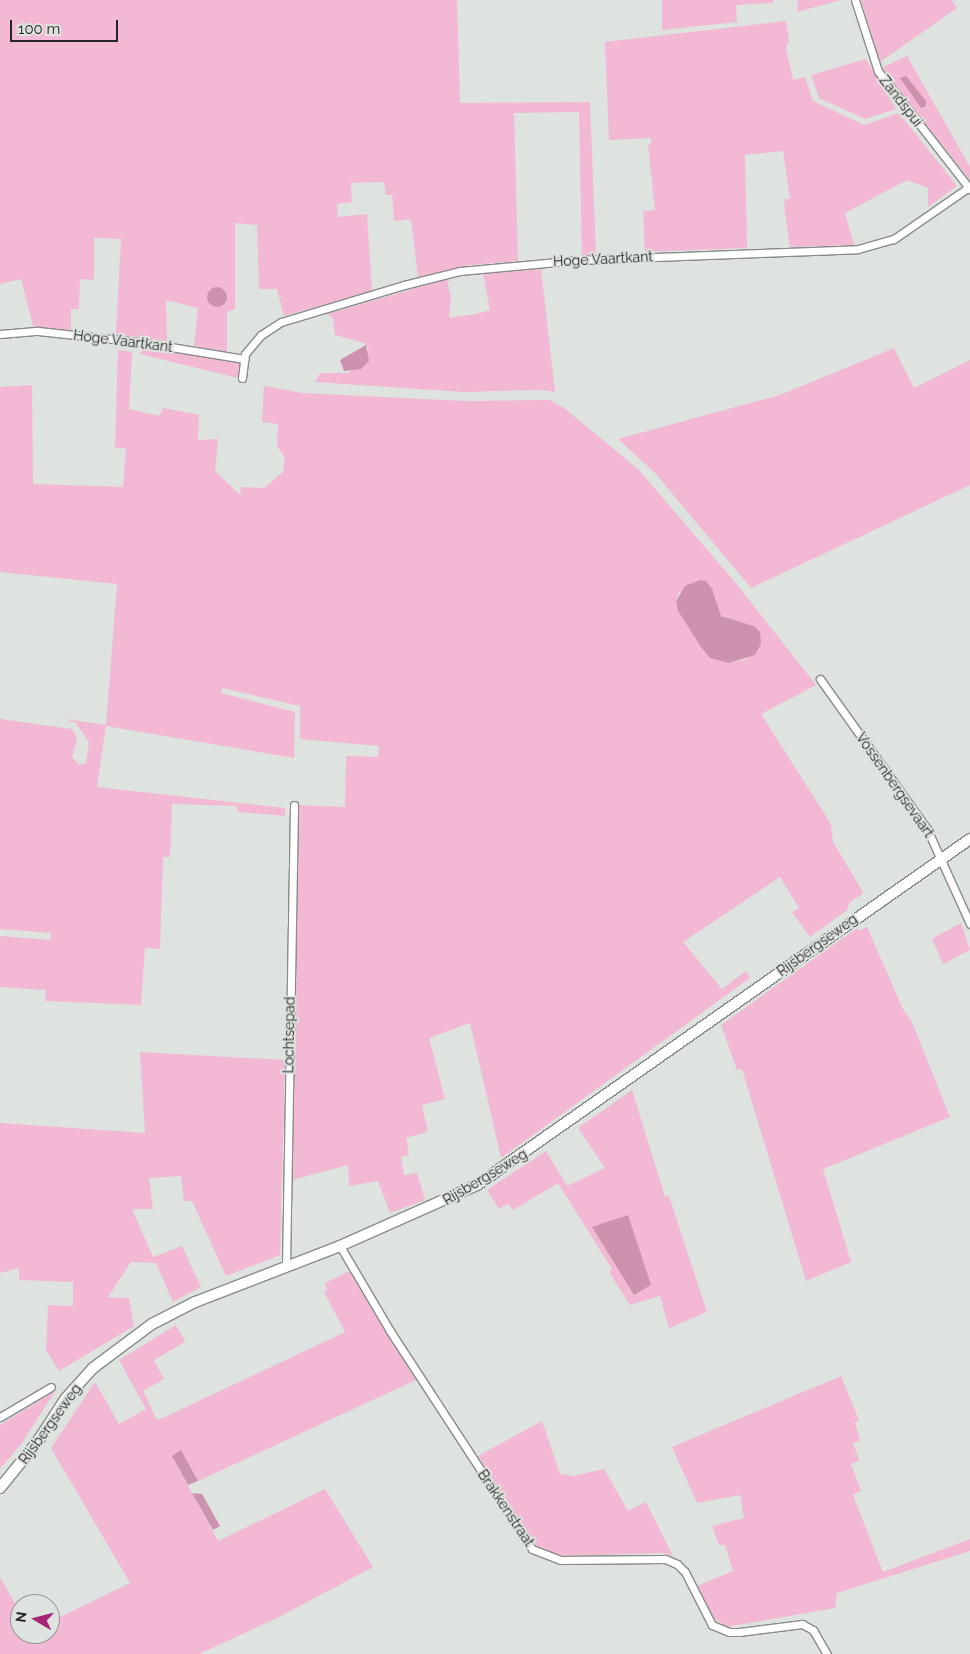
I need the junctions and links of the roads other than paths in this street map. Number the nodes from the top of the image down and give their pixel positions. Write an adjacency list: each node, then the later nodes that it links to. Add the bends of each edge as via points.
1 (855, 0): 2 (street, Zandspui, via 878,71)
2 (970, 188): 4 (street, Hoge Vaartkant, via 894,238 858,249 578,260 460,271 281,322 261,335)
3 (0, 334): 4 (street, Hoge Vaartkant, via 38,331)
4 (245, 359): 5 (street, Hoge Vaartkant)
5 (242, 378)
6 (820, 679): 9 (street, Vossenbergsevaart, via 902,792)
7 (294, 804): 12 (street, Lochtsepad)
8 (970, 839): 9 (main road, Rijsbergseweg)
9 (942, 858): 10 (street, Vossenbergsevaart); 11 (main road, Rijsbergseweg, via 509,1166 445,1202)
10 (970, 924)
11 (340, 1246): 12 (main road, Rijsbergseweg); 16 (street, Brakkenstraat, via 390,1331 532,1549 560,1560 665,1559 685,1572 712,1625 739,1632 802,1624 813,1630)
12 (286, 1266): 15 (main road, Rijsbergseweg, via 195,1302 152,1324 111,1352 66,1398 38,1441)
13 (51, 1387): 14 (street)
14 (0, 1417)
15 (0, 1488)
16 (827, 1654)

